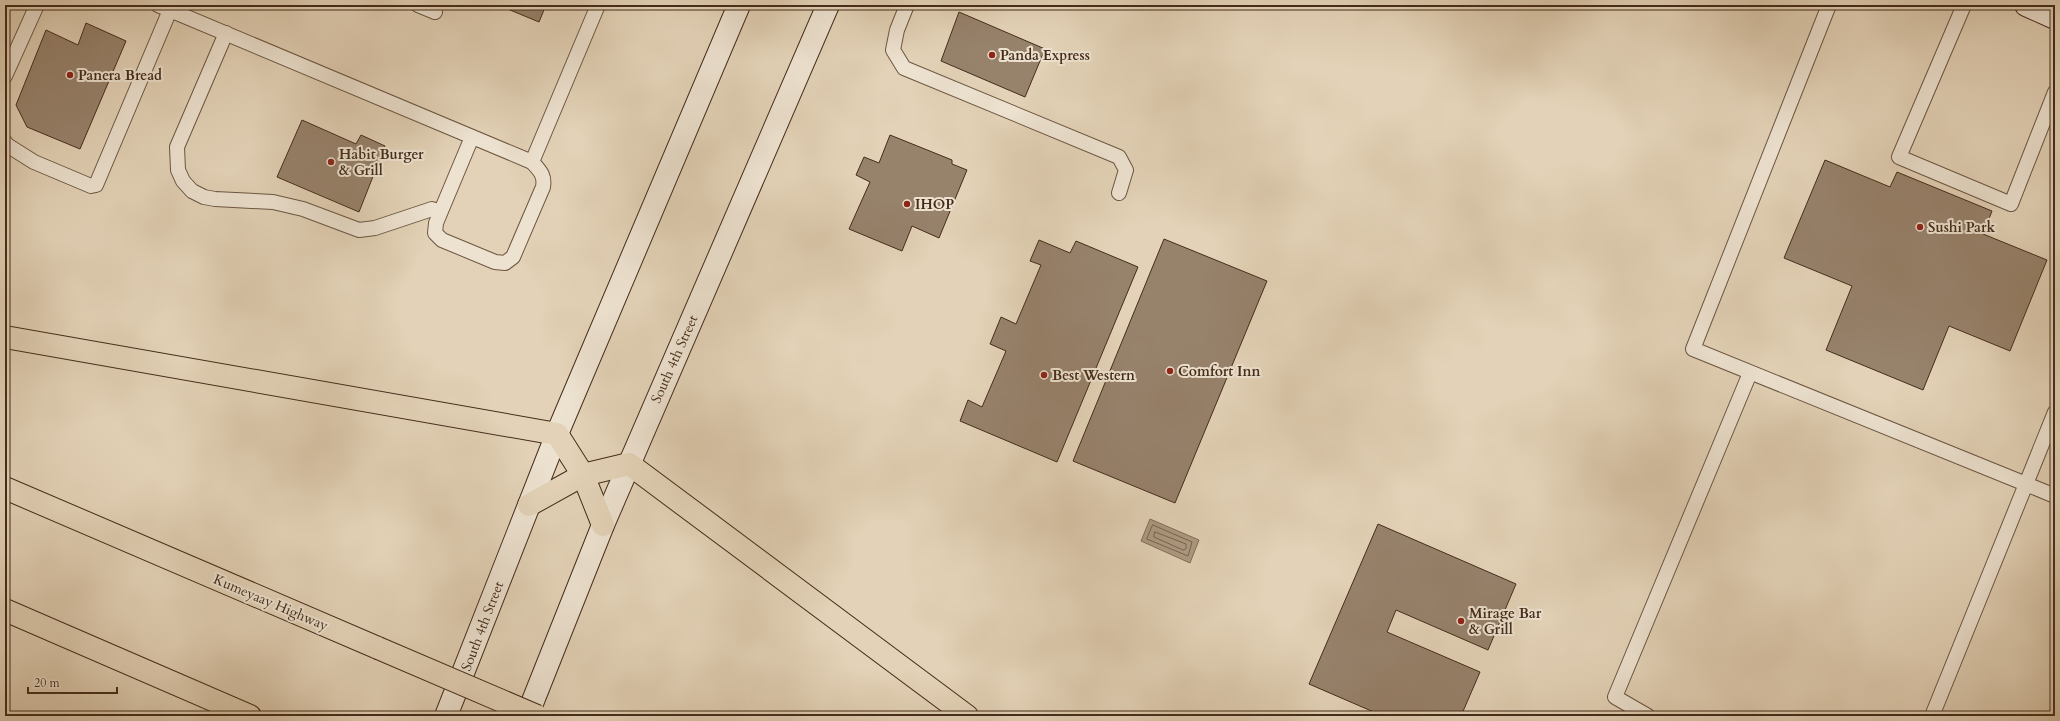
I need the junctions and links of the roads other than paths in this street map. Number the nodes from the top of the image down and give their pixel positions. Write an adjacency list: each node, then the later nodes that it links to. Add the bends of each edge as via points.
1 (37, 5): 14 (lane)
2 (418, 5): 11 (lane)
3 (598, 5): 18 (lane)
4 (739, 5): 24 (main road, South 4th Street)
5 (828, 5): 25 (main road, South 4th Street)
6 (907, 5): 19 (lane, via 897,30 894,50 904,68 1119,157 1126,170)
7 (1829, 5): 22 (lane, via 1693,349)
8 (1964, 5): 15 (lane, via 1899,157 2011,204)
9 (2026, 5): 12 (main road)
10 (164, 8): 13 (lane); 17 (lane, via 96,185 91,186 34,162)
11 (434, 12)
12 (2055, 18)
13 (226, 33): 16 (lane); 20 (lane, via 177,147 178,170 192,191 216,199 273,202 296,207 359,230 375,228 432,209)
14 (5, 76)
15 (2055, 92)
16 (472, 137): 18 (lane); 20 (lane)
17 (5, 142)
18 (532, 162): 20 (lane, via 542,173 543,187 513,257 505,263 495,262 442,240 436,233)
19 (1118, 193)
20 (440, 212)
21 (5, 337): 24 (highway)
22 (1750, 372): 27 (lane); 38 (lane, via 1616,697)
23 (2055, 412): 27 (lane)
24 (557, 434): 26 (highway); 30 (main road, South 4th Street)
25 (629, 464): 26 (highway); 31 (main road, South 4th Street); 37 (highway)
26 (584, 475): 30 (highway); 31 (highway)
27 (2026, 484): 29 (lane); 39 (lane)
28 (5, 488): 36 (highway, Kumeyaay Highway, bridge)
29 (2055, 496)
30 (529, 504): 34 (main road, South 4th Street)
31 (603, 525): 35 (main road, South 4th Street)
32 (5, 610): 33 (highway)
33 (250, 716)
34 (446, 716)
35 (528, 716)
36 (537, 716)
37 (967, 716)
38 (1648, 716)
39 (1932, 716)

